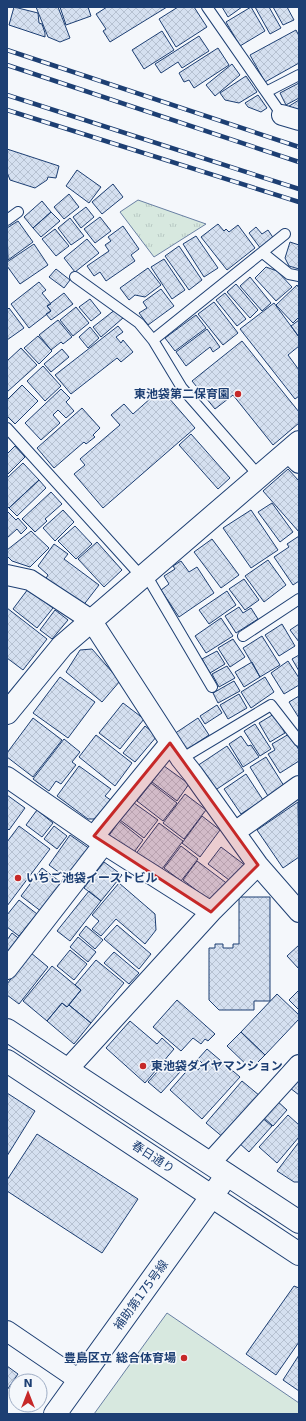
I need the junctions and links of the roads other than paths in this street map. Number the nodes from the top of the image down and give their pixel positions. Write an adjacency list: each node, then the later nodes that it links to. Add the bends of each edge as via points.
1 (207, 7): 3 (lane)
2 (299, 76): 3 (lane)
3 (266, 92): 4 (lane)
4 (290, 117)
5 (18, 212): 6 (lane)
6 (7, 220)
7 (285, 234): 8 (lane)
8 (263, 253): 9 (lane, via 290,274); 11 (lane)
9 (299, 276)
10 (75, 278): 11 (lane, via 138,323)
11 (153, 340): 14 (lane, via 182,388)
12 (7, 428): 16 (lane)
13 (295, 453): 14 (main road)
14 (260, 477): 16 (main road)
15 (7, 575): 18 (street, via 30,580)
16 (143, 575): 18 (main road); 20 (lane)
17 (299, 599): 19 (lane)
18 (91, 620): 21 (main road, via 62,646); 23 (street)
19 (243, 636)
20 (212, 686)
21 (7, 713)
22 (299, 742): 23 (lane, via 270,705)
23 (175, 751): 26 (street); 27 (street)
24 (7, 777): 27 (street)
25 (299, 786): 26 (street)
26 (235, 832): 28 (street)
27 (99, 840): 29 (street); 31 (street)
28 (258, 865): 29 (street); 30 (street)
29 (212, 912): 35 (street)
30 (299, 912)
31 (7, 969)
32 (7, 1030): 35 (main road)
33 (7, 1061): 37 (main road, 春日通り)
34 (299, 1065): 36 (street)
35 (67, 1070): 36 (main road)
36 (218, 1169): 37 (main road, 補助第175号線); 38 (main road)
37 (212, 1196): 39 (main road, 春日通り); 41 (main road, 補助第175号線)
38 (299, 1221)
39 (299, 1254)
40 (7, 1331): 41 (street)
41 (79, 1380): 42 (main road, 補助第175号線)
42 (55, 1414)

